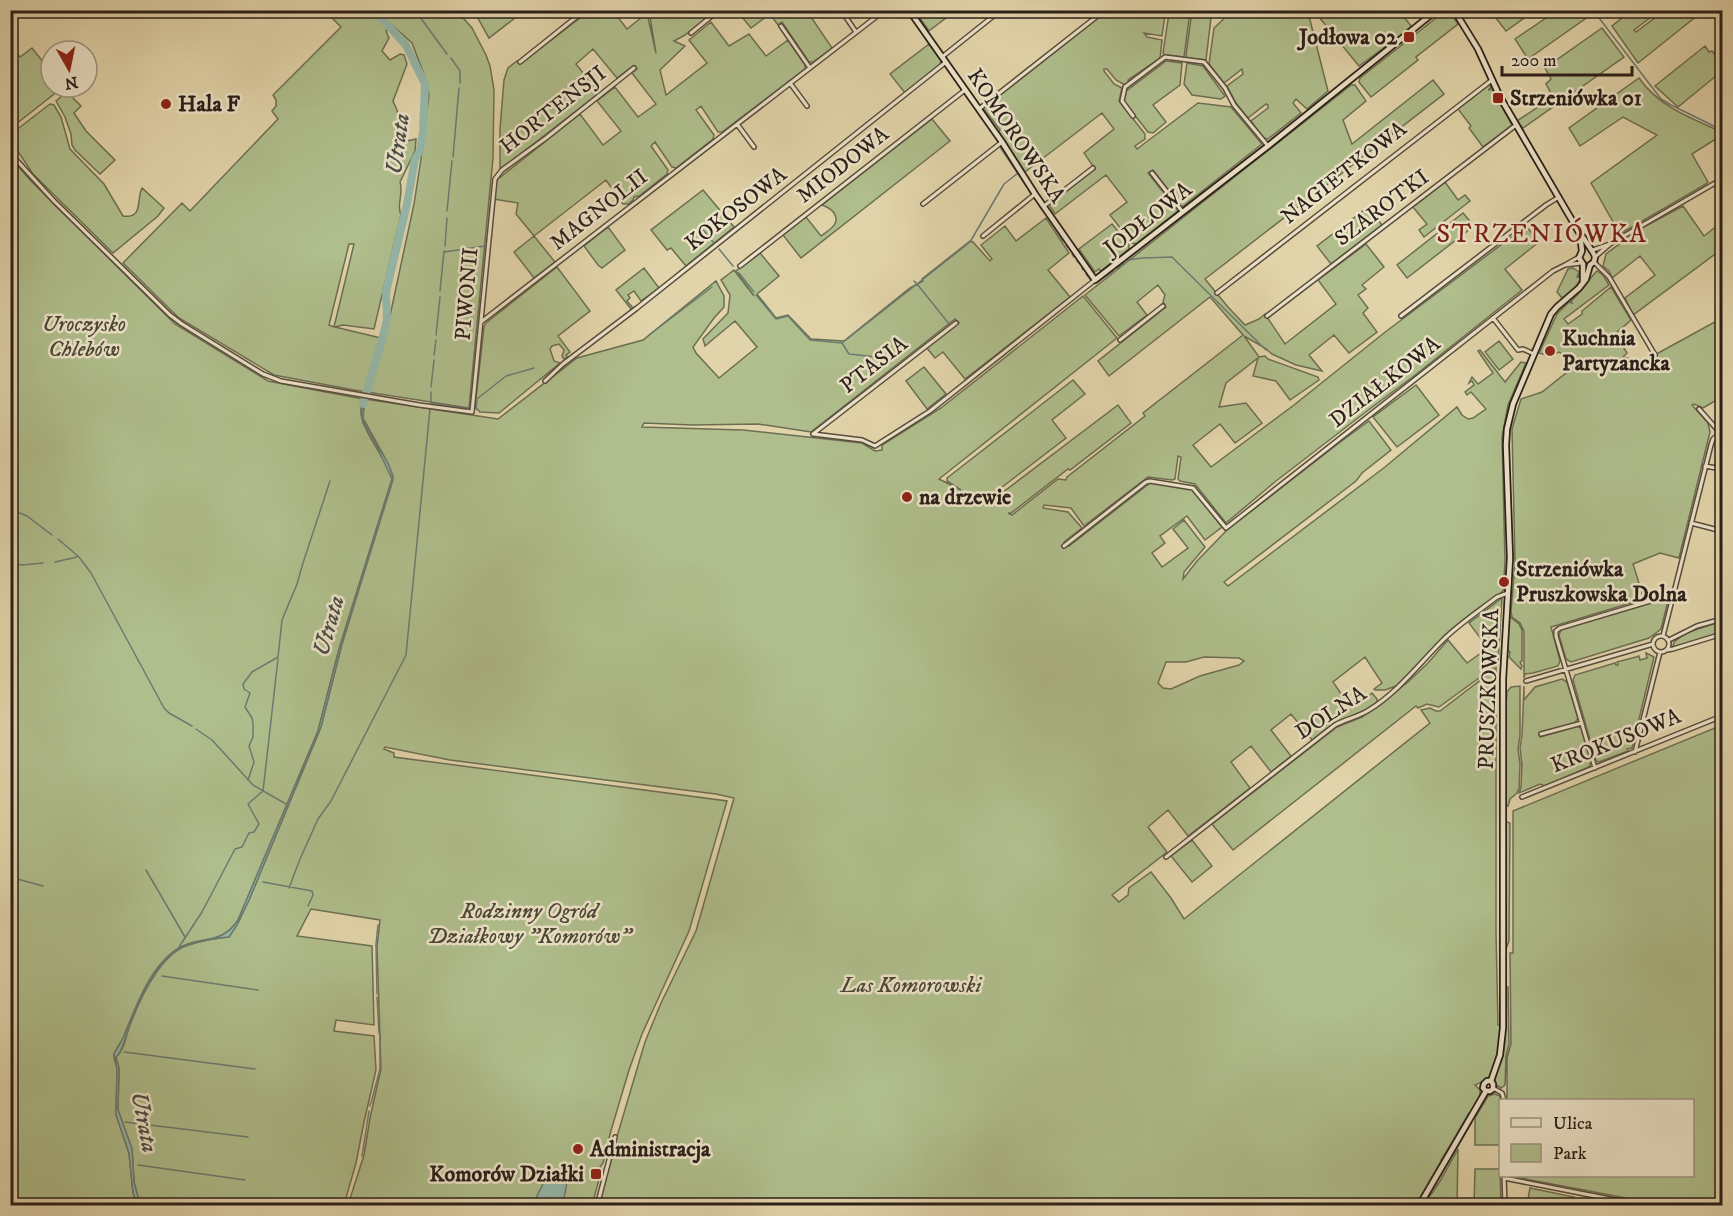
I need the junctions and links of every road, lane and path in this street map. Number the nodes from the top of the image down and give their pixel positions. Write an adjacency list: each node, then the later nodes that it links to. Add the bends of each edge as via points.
1 (585, 10): 14 (street)
2 (719, 10): 12 (street)
3 (841, 10): 11 (street)
4 (885, 10): 11 (street, MAGNOLII)
5 (909, 10): 13 (street, KOMOROWSKA)
6 (1001, 10): 13 (street)
7 (1105, 10): 22 (street)
8 (1437, 10): 27 (street, JODŁOWA)
9 (1454, 10): 18 (street)
10 (781, 26): 17 (street)
11 (856, 32): 17 (street, MAGNOLII)
12 (691, 33)
13 (942, 57): 15 (street, KOMOROWSKA)
14 (520, 62)
15 (946, 62): 20 (street, KOMOROWSKA); 62 (street, KOKOSOWA)
16 (634, 68): 33 (street, HORTENSJI)
17 (810, 68): 19 (street, MAGNOLII)
18 (1492, 80): 25 (street); 52 (street, NAGIETKOWA)
19 (790, 83): 21 (street); 24 (street, MAGNOLII)
20 (965, 90): 22 (street, KOMOROWSKA); 49 (street, MIODOWA)
21 (807, 106)
22 (979, 109): 26 (street, KOMOROWSKA)
23 (1133, 116): 27 (street, via 1122,101 1125,87 1165,57 1204,62)
24 (737, 124): 29 (street); 57 (street, MAGNOLII)
25 (1516, 125): 36 (street); 54 (street, SZAROTKI)
26 (1002, 142): 35 (street, KOMOROWSKA); 37 (street)
27 (1268, 146): 39 (street, JODŁOWA)
28 (10, 147): 30 (street)
29 (754, 147)
30 (12, 154): 57 (street, PIWONII, via 167,312 272,378 472,412)
31 (1093, 168): 38 (street)
32 (1152, 173): 39 (street)
33 (495, 179): 57 (street, PIWONII)
34 (1722, 179): 42 (street)
35 (1035, 194): 38 (street, KOMOROWSKA); 41 (street)
36 (1559, 197): 40 (street); 55 (street)
37 (923, 204)
38 (1044, 206): 50 (street, KOMOROWSKA)
39 (1183, 212): 50 (street, JODŁOWA)
40 (1580, 234): 43 (street); 44 (street)
41 (983, 236)
42 (1610, 244): 43 (street); 46 (street)
43 (1590, 250): 44 (street); 46 (street)
44 (1582, 251): 45 (street)
45 (1579, 257): 47 (street); 48 (street, DZIAŁKOWA)
46 (1593, 261): 47 (street); 51 (street, PRUSZKOWSKA); 61 (street, via 1609,277)
47 (1582, 264): 48 (street, DZIAŁKOWA); 51 (street)
48 (1565, 265): 56 (street, DZIAŁKOWA)
49 (740, 266)
50 (1095, 280): 65 (street, JODŁOWA, via 930,411 875,446 862,440)
51 (1583, 282): 60 (street, PRUSZKOWSKA, via 1552,313)
52 (1217, 293)
53 (1163, 306): 59 (street)
54 (1267, 316)
55 (1401, 316)
56 (1493, 318): 60 (street, via 1518,350); 70 (street, DZIAŁKOWA, via 1226,528 1193,488 1150,481)
57 (481, 322)
58 (956, 323): 65 (street, PTASIA)
59 (1120, 340)
60 (1534, 354): 71 (street, PRUSZKOWSKA, via 1507,429)
61 (1655, 355)
62 (545, 381)
63 (1699, 408): 64 (street)
64 (1722, 433): 66 (street, via 1712,441)
65 (813, 434)
66 (1705, 466): 67 (street); 68 (street)
67 (1722, 470)
68 (1691, 523): 69 (street); 72 (street)
69 (1722, 531)
70 (1064, 546)
71 (1508, 593): 88 (street, DOLNA, via 1497,597 1444,640 1376,705 1335,725); 89 (street, PRUSZKOWSKA, via 1503,687 1503,1028 1499,1060)
72 (1674, 594): 75 (street); 80 (street, via 1558,629 1556,635)
73 (1722, 619): 76 (street)
74 (1722, 634): 78 (street)
75 (1663, 636): 76 (street); 77 (street, via 1656,637)
76 (1669, 640): 78 (street)
77 (1653, 644): 79 (street); 80 (street)
78 (1667, 650): 79 (street)
79 (1660, 652): 85 (street)
80 (1566, 670): 81 (street); 83 (street)
81 (1526, 681)
82 (1722, 716): 85 (street, KROKUSOWA)
83 (1582, 723): 84 (street); 86 (street)
84 (1541, 734)
85 (1635, 752): 86 (street, KROKUSOWA)
86 (1595, 768): 87 (street, KROKUSOWA)
87 (1522, 797)
88 (1166, 857)
89 (1491, 1082): 90 (street); 91 (street, via 1484,1084)
90 (1493, 1088): 91 (street); 92 (street, via 1502,1093)
91 (1486, 1091): 96 (street)
92 (1504, 1099)
93 (615, 1137): 95 (street)
94 (1504, 1177): 97 (street); 98 (street)
95 (597, 1206)
96 (1419, 1206)
97 (1505, 1206)
98 (1647, 1206)

